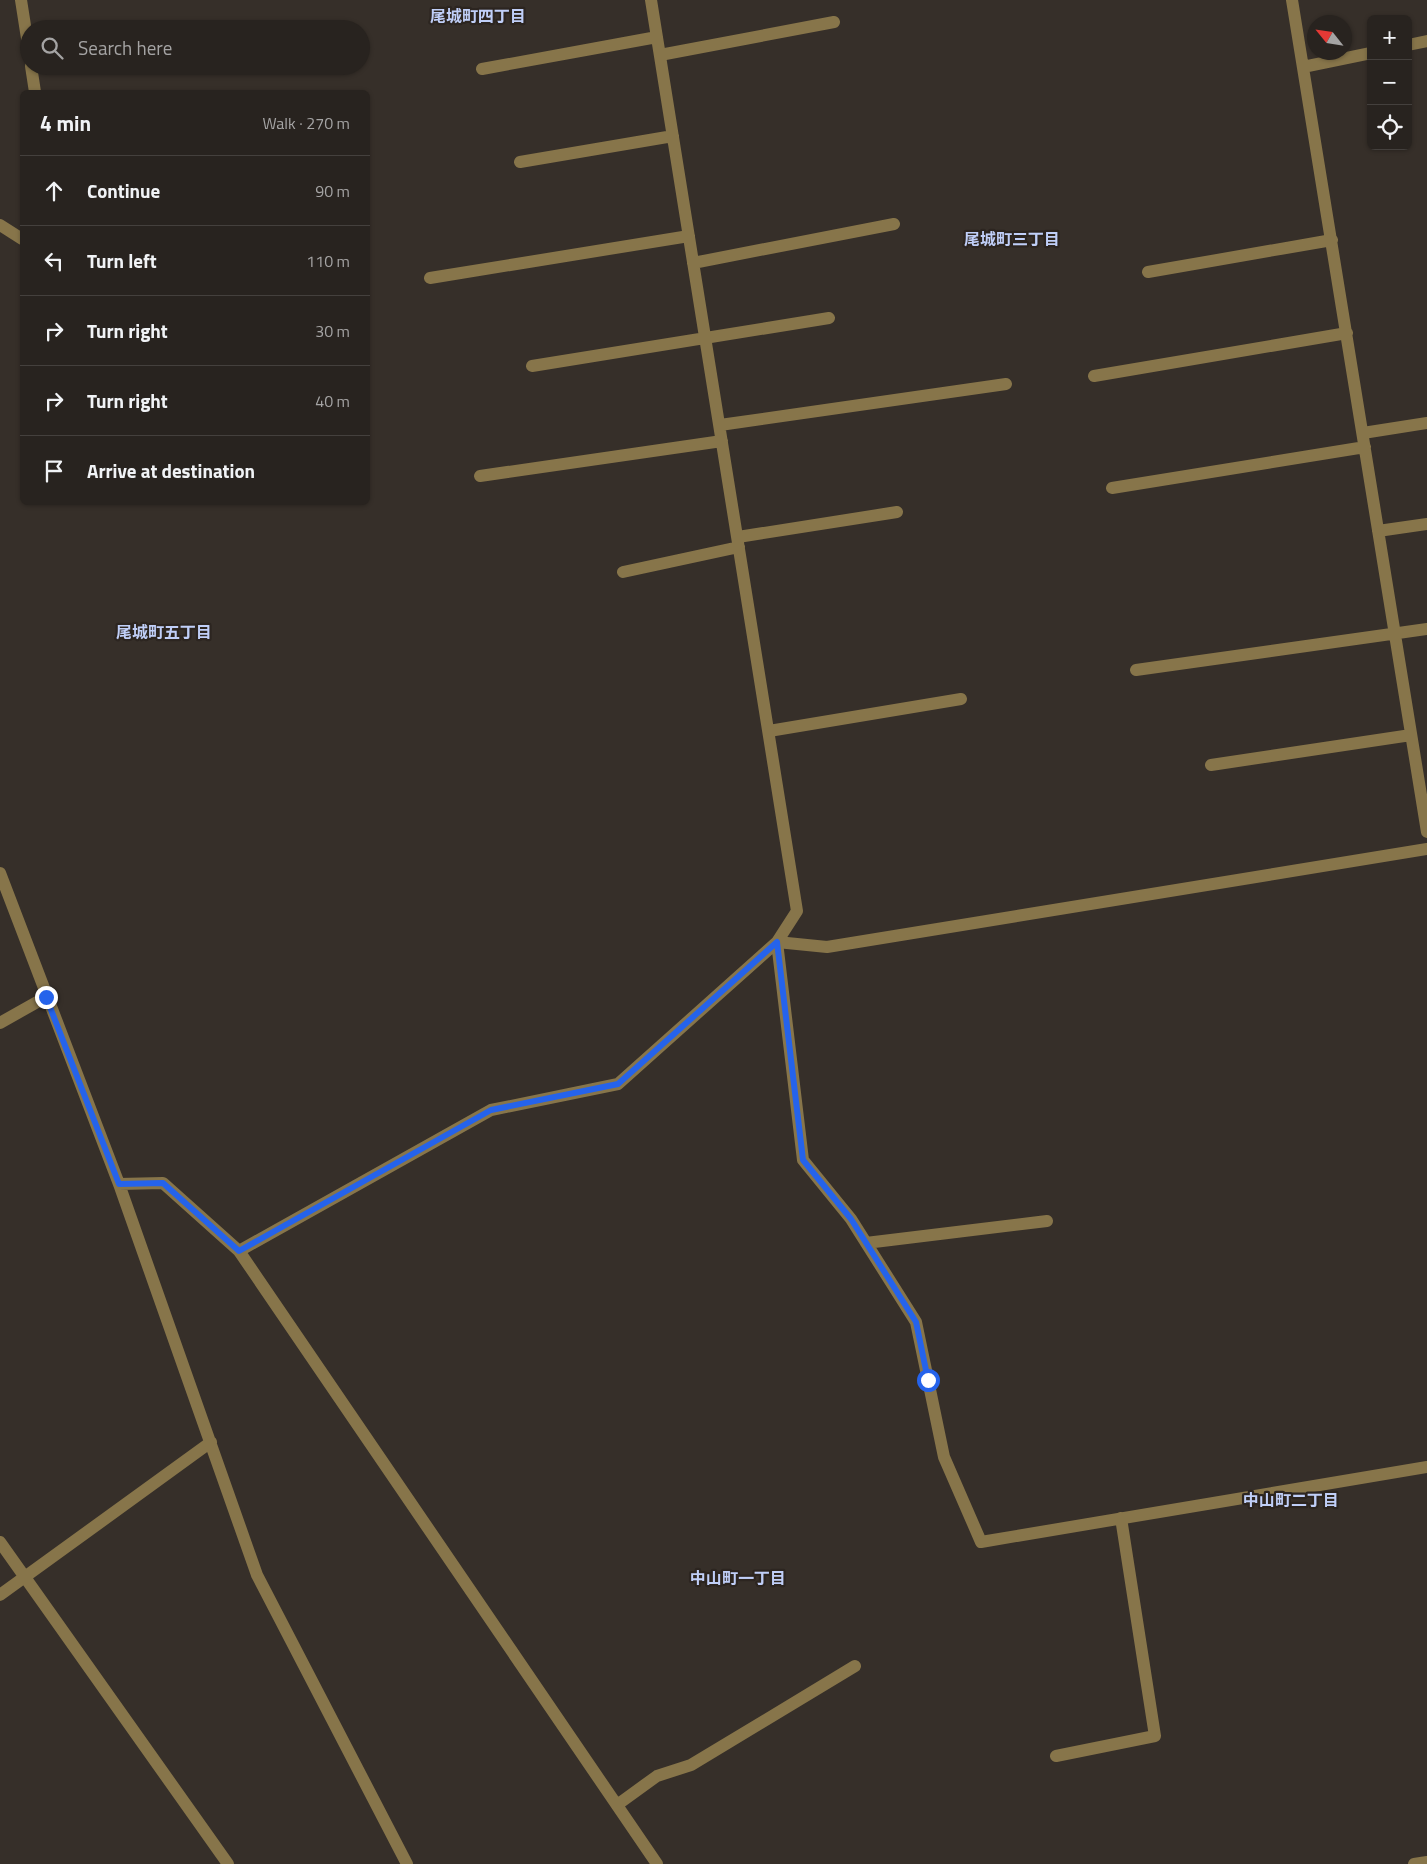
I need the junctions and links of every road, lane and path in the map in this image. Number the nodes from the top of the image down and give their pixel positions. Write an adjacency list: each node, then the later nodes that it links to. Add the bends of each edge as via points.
1 (21, 0): 4 (street)
2 (651, 0): 6 (street)
3 (1292, 0): 11 (street)
4 (24, 20)
5 (834, 22): 10 (street)
6 (657, 37): 10 (street); 12 (street)
7 (1427, 41): 8 (street)
8 (1412, 44)
9 (1367, 54): 11 (street)
10 (660, 56): 15 (street)
11 (1303, 67): 21 (street)
12 (482, 69)
13 (32, 75): 14 (street)
14 (35, 90)
15 (673, 136): 16 (street); 19 (street)
16 (520, 162)
17 (894, 224): 22 (street)
18 (0, 225): 20 (street)
19 (689, 236): 22 (street); 24 (street)
20 (20, 238)
21 (1332, 240): 23 (street); 26 (street)
22 (693, 263): 27 (street)
23 (1148, 272)
24 (430, 278)
25 (829, 318): 27 (street)
26 (1347, 334): 29 (street); 33 (street)
27 (705, 337): 28 (street); 32 (street)
28 (532, 366)
29 (1094, 376)
30 (1006, 384): 32 (street)
31 (1427, 423): 33 (street)
32 (720, 425): 34 (street)
33 (1363, 433): 35 (street)
34 (722, 441): 36 (street); 41 (street)
35 (1365, 447): 37 (street); 40 (street)
36 (480, 476)
37 (1112, 488)
38 (898, 512): 41 (street)
39 (1427, 524): 40 (street)
40 (1378, 531): 44 (street)
41 (738, 542): 42 (street); 47 (street)
42 (623, 572)
43 (1427, 629): 44 (street)
44 (1395, 635): 45 (street); 48 (street)
45 (1136, 670)
46 (961, 698): 47 (street)
47 (769, 731): 53 (street, via 797,911)
48 (1411, 734): 49 (street); 50 (street)
49 (1211, 765)
50 (1427, 832)
51 (1427, 849): 53 (street, via 827,947)
52 (0, 873): 54 (street)
53 (777, 942): 58 (street, via 803,1160 851,1219); 59 (street, via 618,1084 491,1110)
54 (46, 997): 55 (street); 56 (street)
55 (0, 1023)
56 (119, 1184): 59 (street, via 163,1183); 60 (street)
57 (1047, 1221): 58 (street)
58 (866, 1243): 62 (street, via 916,1322 944,1457 981,1542)
59 (239, 1251): 68 (street)
60 (211, 1442): 64 (street); 71 (street, via 257,1575)
61 (1427, 1467): 62 (street)
62 (1121, 1518): 67 (street, via 1155,1736)
63 (0, 1542): 64 (street)
64 (24, 1577): 65 (street); 70 (street)
65 (0, 1595)
66 (855, 1666): 68 (street, via 691,1765 657,1776)
67 (1056, 1756)
68 (617, 1805): 72 (street)
69 (1427, 1862): 73 (street)
70 (228, 1864)
71 (408, 1864)
72 (657, 1864)
73 (1414, 1864)

